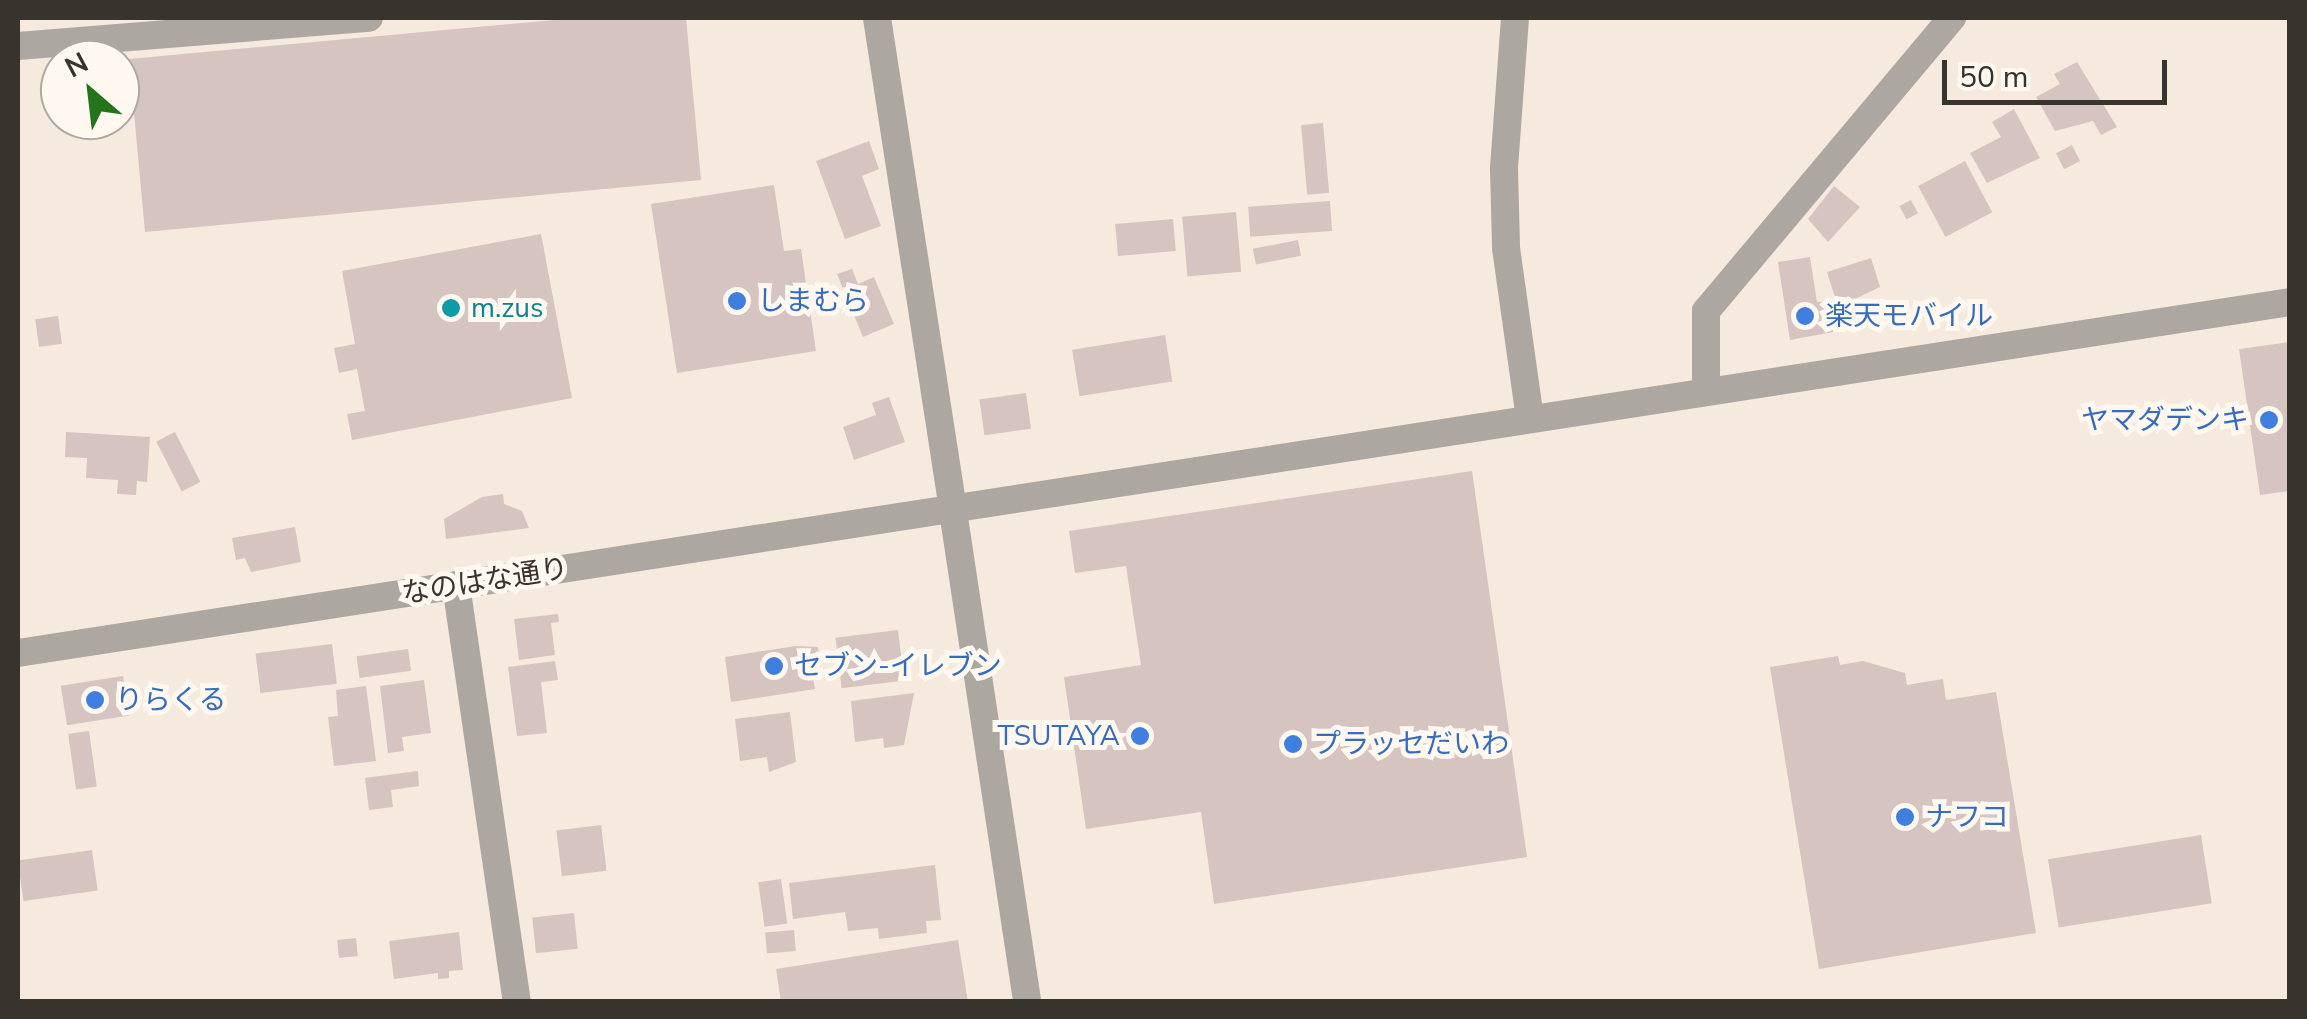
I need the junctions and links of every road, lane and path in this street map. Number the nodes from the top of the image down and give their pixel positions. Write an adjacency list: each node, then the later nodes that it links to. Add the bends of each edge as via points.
1 (369, 18): 5 (street)
2 (877, 18): 10 (street)
3 (1515, 18): 9 (street, via 1504,169 1506,248)
4 (1952, 18): 8 (street, via 1706,311)
5 (275, 21): 6 (street)
6 (18, 46)
7 (2290, 302): 8 (street, なのはな通り)
8 (1706, 392): 9 (street, なのはな通り)
9 (1530, 418): 10 (street, なのはな通り)
10 (953, 511): 11 (street, なのはな通り); 14 (street)
11 (456, 585): 12 (street, なのはな通り); 13 (street)
12 (18, 653)
13 (517, 1002)
14 (1027, 1002)

